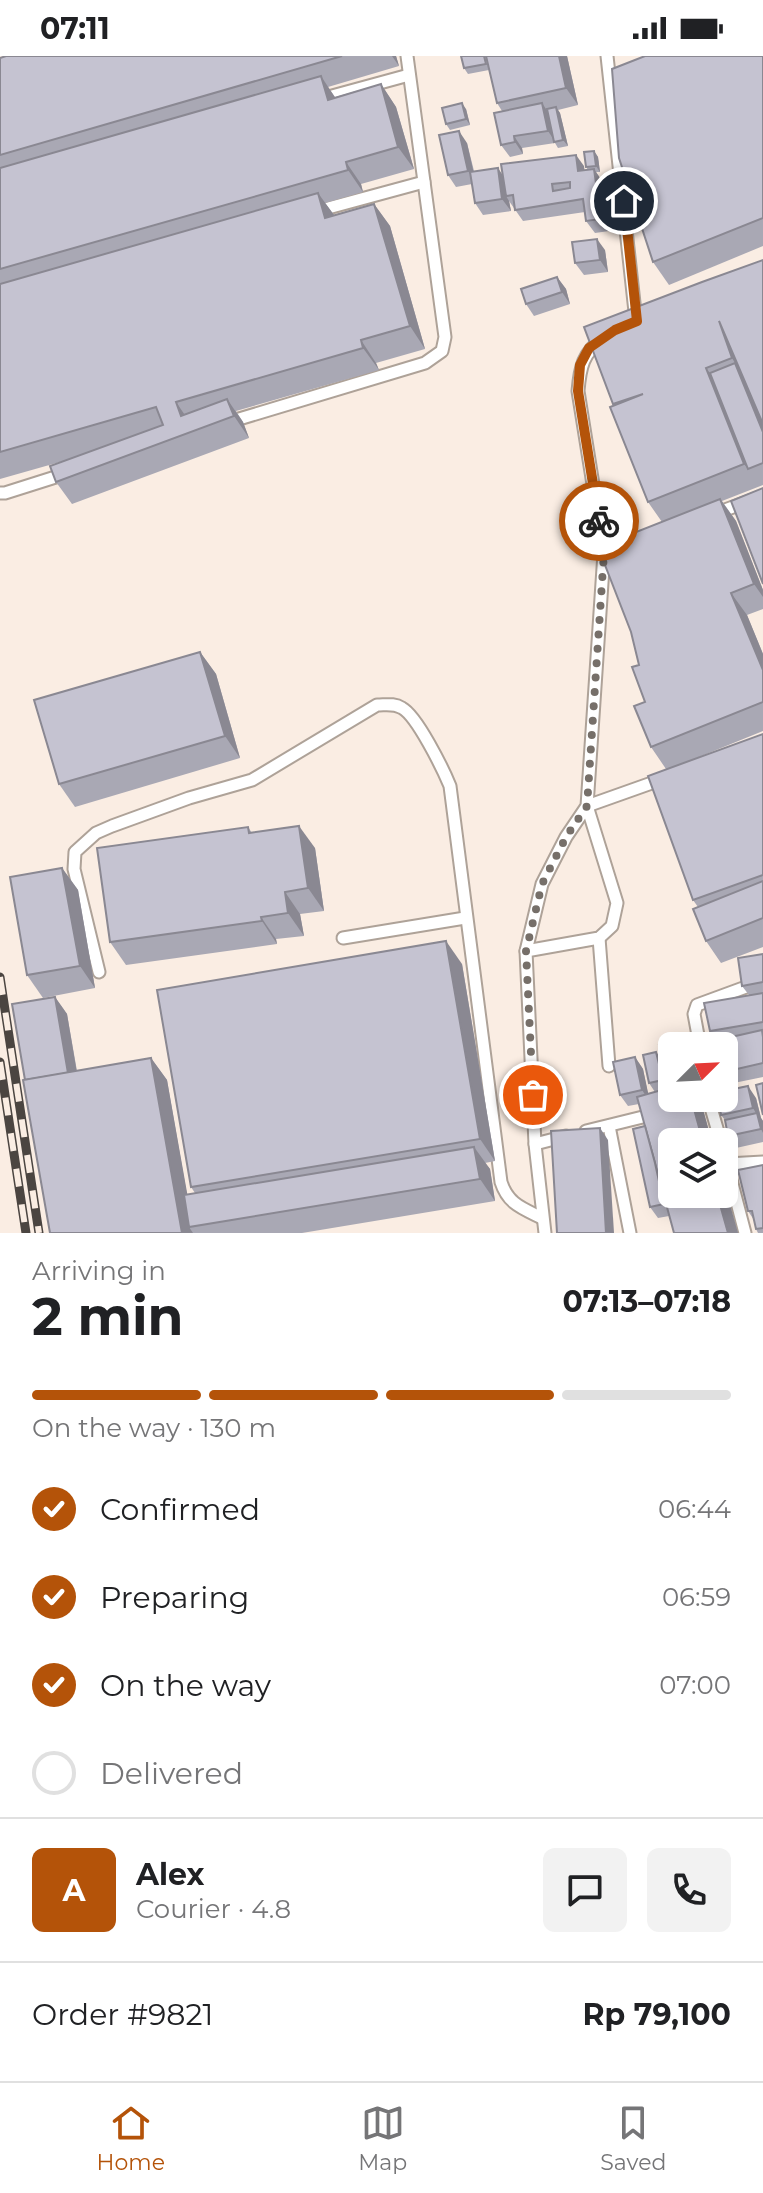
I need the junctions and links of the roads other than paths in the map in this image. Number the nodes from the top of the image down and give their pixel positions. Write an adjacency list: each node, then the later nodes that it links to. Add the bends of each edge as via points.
1 (407, 56): 4 (lane)
2 (607, 56): 5 (lane)
3 (623, 74): 5 (lane)
4 (409, 75): 6 (lane); 7 (lane)
5 (610, 78): 10 (lane)
6 (303, 104)
7 (424, 182): 8 (lane); 11 (lane, via 445,337 442,351 425,363)
8 (303, 215)
9 (651, 316): 10 (lane)
10 (626, 325): 17 (lane, via 589,348 580,365 578,391)
11 (222, 424)
12 (77, 471): 13 (lane)
13 (0, 493)
14 (763, 496): 15 (lane)
15 (705, 517)
16 (618, 548): 17 (lane)
17 (604, 553): 19 (lane)
18 (675, 775): 19 (lane)
19 (587, 806): 22 (lane, via 617,903 612,926); 23 (lane, via 542,884)
20 (465, 918): 21 (lane); 24 (lane, via 450,786 406,709 377,705 252,780 112,826 75,852 74,869); 34 (lane, via 501,1182 506,1196)
21 (343, 938)
22 (599, 938): 23 (lane); 27 (lane)
23 (526, 951): 30 (lane)
24 (99, 972)
25 (746, 987): 26 (lane, via 697,1005)
26 (697, 1032)
27 (609, 1066)
28 (666, 1112): 29 (lane)
29 (609, 1126): 30 (lane); 36 (lane)
30 (535, 1144): 34 (lane)
31 (738, 1159): 32 (lane)
32 (763, 1162)
33 (738, 1205): 37 (lane)
34 (542, 1218): 35 (lane)
35 (545, 1233)
36 (630, 1233)
37 (745, 1233)

